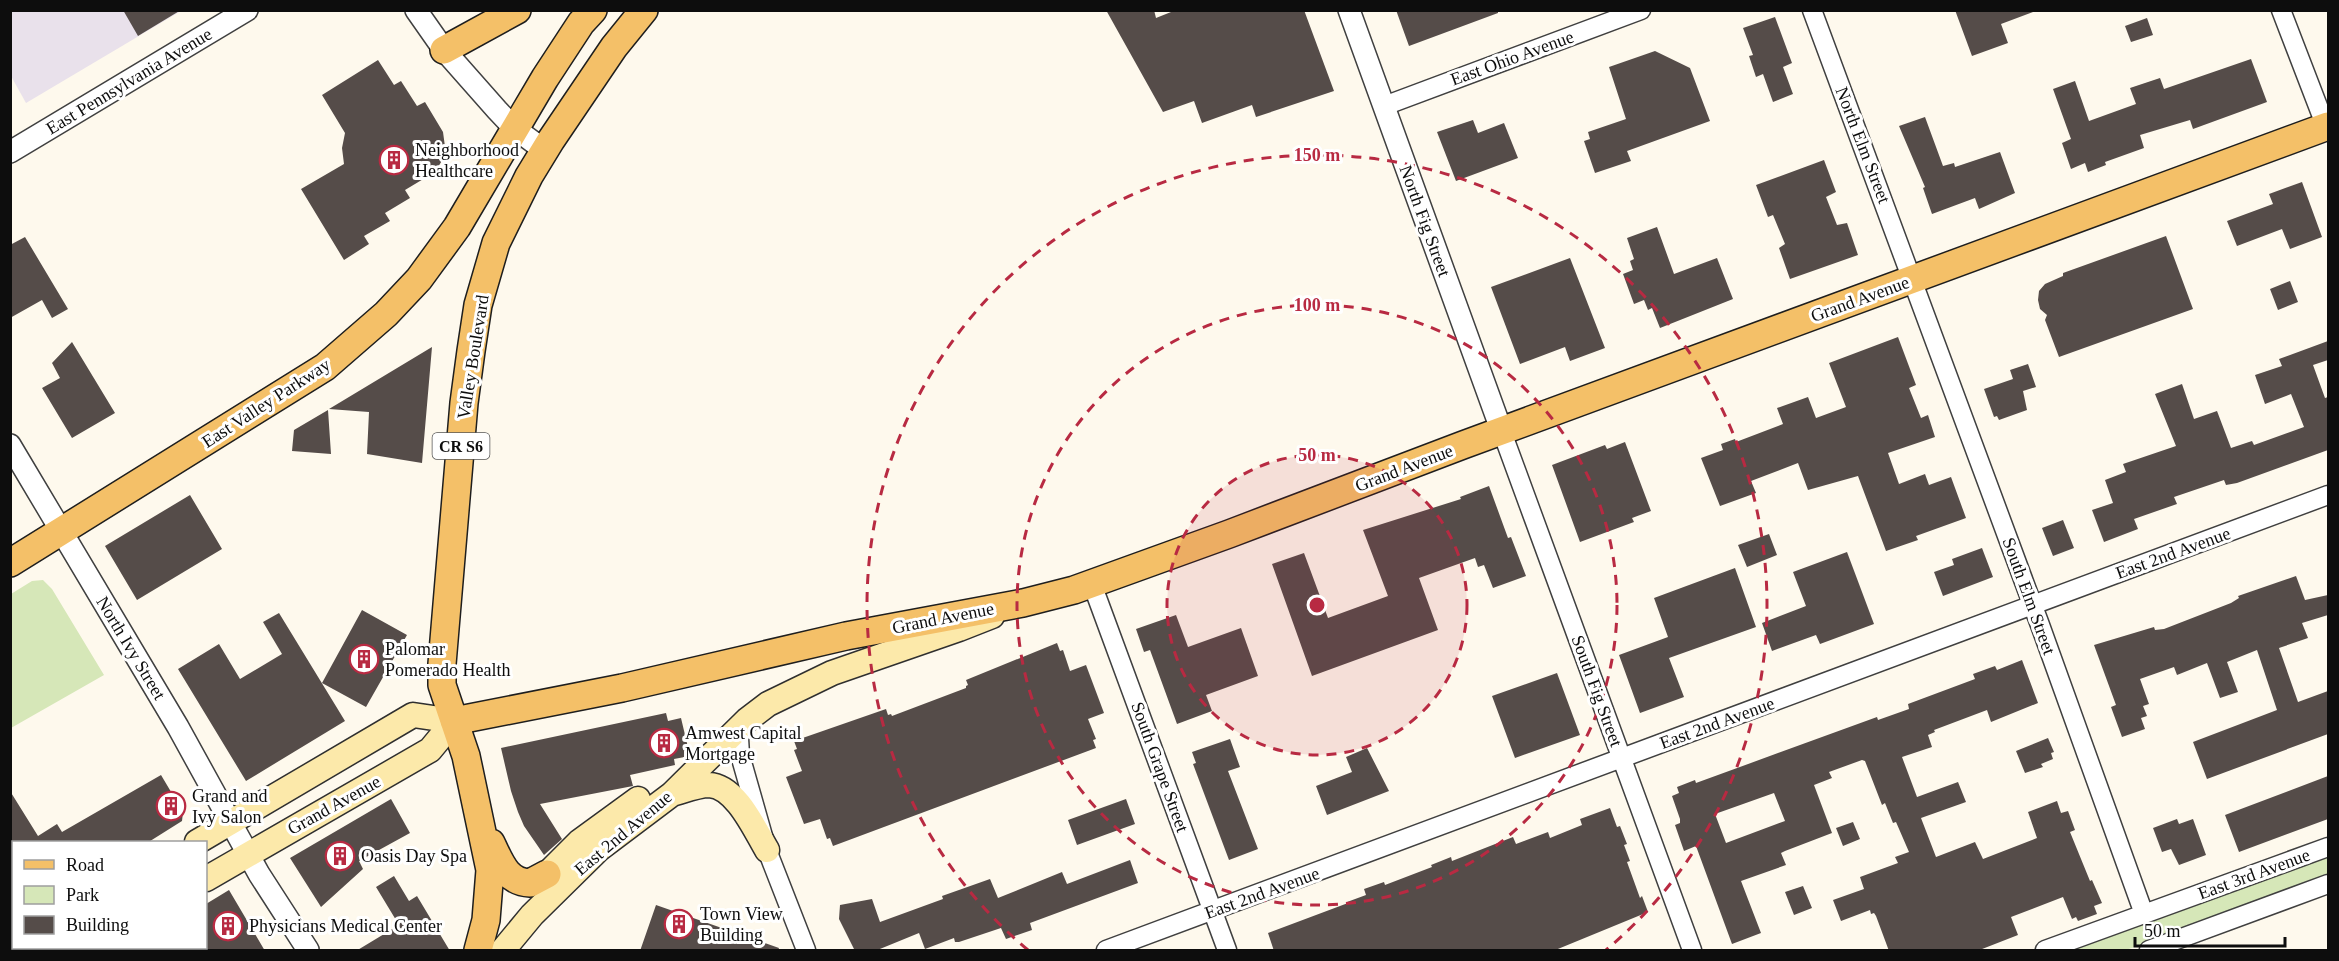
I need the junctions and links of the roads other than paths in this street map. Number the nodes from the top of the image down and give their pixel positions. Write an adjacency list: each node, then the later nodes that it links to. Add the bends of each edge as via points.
1 (247, 10): 15 (street, East Pennsylvania Avenue)
2 (416, 10): 10 (street)
3 (517, 10): 10 (main road)
4 (593, 10): 12 (main road, East Valley Parkway, via 566,44)
5 (644, 10): 14 (main road, CR S6)
6 (1349, 10): 11 (street, North Fig Street)
7 (1641, 10): 11 (street, East Ohio Avenue)
8 (1812, 10): 16 (street, North Elm Street)
9 (2281, 10): 13 (street)
10 (444, 50): 12 (street)
11 (1384, 106): 17 (street, North Fig Street)
12 (514, 128): 14 (street); 20 (main road, East Valley Parkway, via 457,227 419,279 386,314 325,367)
13 (2328, 129): 16 (main road, Grand Avenue)
14 (544, 150): 26 (main road, Valley Boulevard / CR S6, via 496,243 478,305 464,403 442,664 442,685)
15 (10, 152)
16 (1913, 279): 17 (main road, Grand Avenue); 24 (street, South Elm Street)
17 (1502, 432): 22 (main road, Grand Avenue); 27 (street, South Fig Street)
18 (10, 446): 20 (street, North Ivy Street)
19 (2328, 495): 24 (street, East 2nd Avenue)
20 (63, 532): 21 (main road, East Valley Parkway); 31 (street, North Ivy Street)
21 (10, 563)
22 (1092, 584): 23 (main road, Grand Avenue); 39 (street, South Grape Street)
23 (1023, 603): 25 (main road, East 2nd Avenue, via 805,684); 26 (main road, Grand Avenue, via 846,636 622,688)
24 (2032, 606): 27 (street, East 2nd Avenue); 40 (street, South Elm Street)
25 (747, 720): 28 (main road, East 2nd Avenue); 34 (street, via 739,738 740,755)
26 (454, 721): 30 (main road, CR S6); 31 (main road, Grand Avenue, via 413,715); 35 (main road, Grand Avenue, via 430,750)
27 (1622, 758): 39 (street, East 2nd Avenue); 48 (street, South Fig Street)
28 (672, 794): 34 (main road, via 709,785 725,790 736,800); 44 (main road, East 2nd Avenue, via 599,849 532,915)
29 (638, 799): 36 (main road, East 2nd Avenue, via 579,842)
30 (480, 819): 36 (main road, via 511,878 530,882); 43 (main road, CR S6, via 490,870 486,920)
31 (232, 822): 32 (main road, Grand Avenue); 35 (street, North Ivy Street)
32 (200, 841)
33 (2328, 847): 40 (street, East 3rd Avenue)
34 (767, 850): 45 (street)
35 (248, 853): 37 (main road, Grand Avenue); 42 (street, North Ivy Street)
36 (547, 874)
37 (207, 878)
38 (2328, 884): 41 (street, East 3rd Avenue)
39 (1213, 911): 46 (street, East 2nd Avenue); 47 (street, South Grape Street)
40 (2144, 914): 49 (street, East 3rd Avenue)
41 (2155, 950)
42 (308, 951)
43 (478, 951)
44 (503, 951)
45 (806, 951)
46 (1106, 951)
47 (1227, 951)
48 (1692, 951)
49 (2045, 951)

